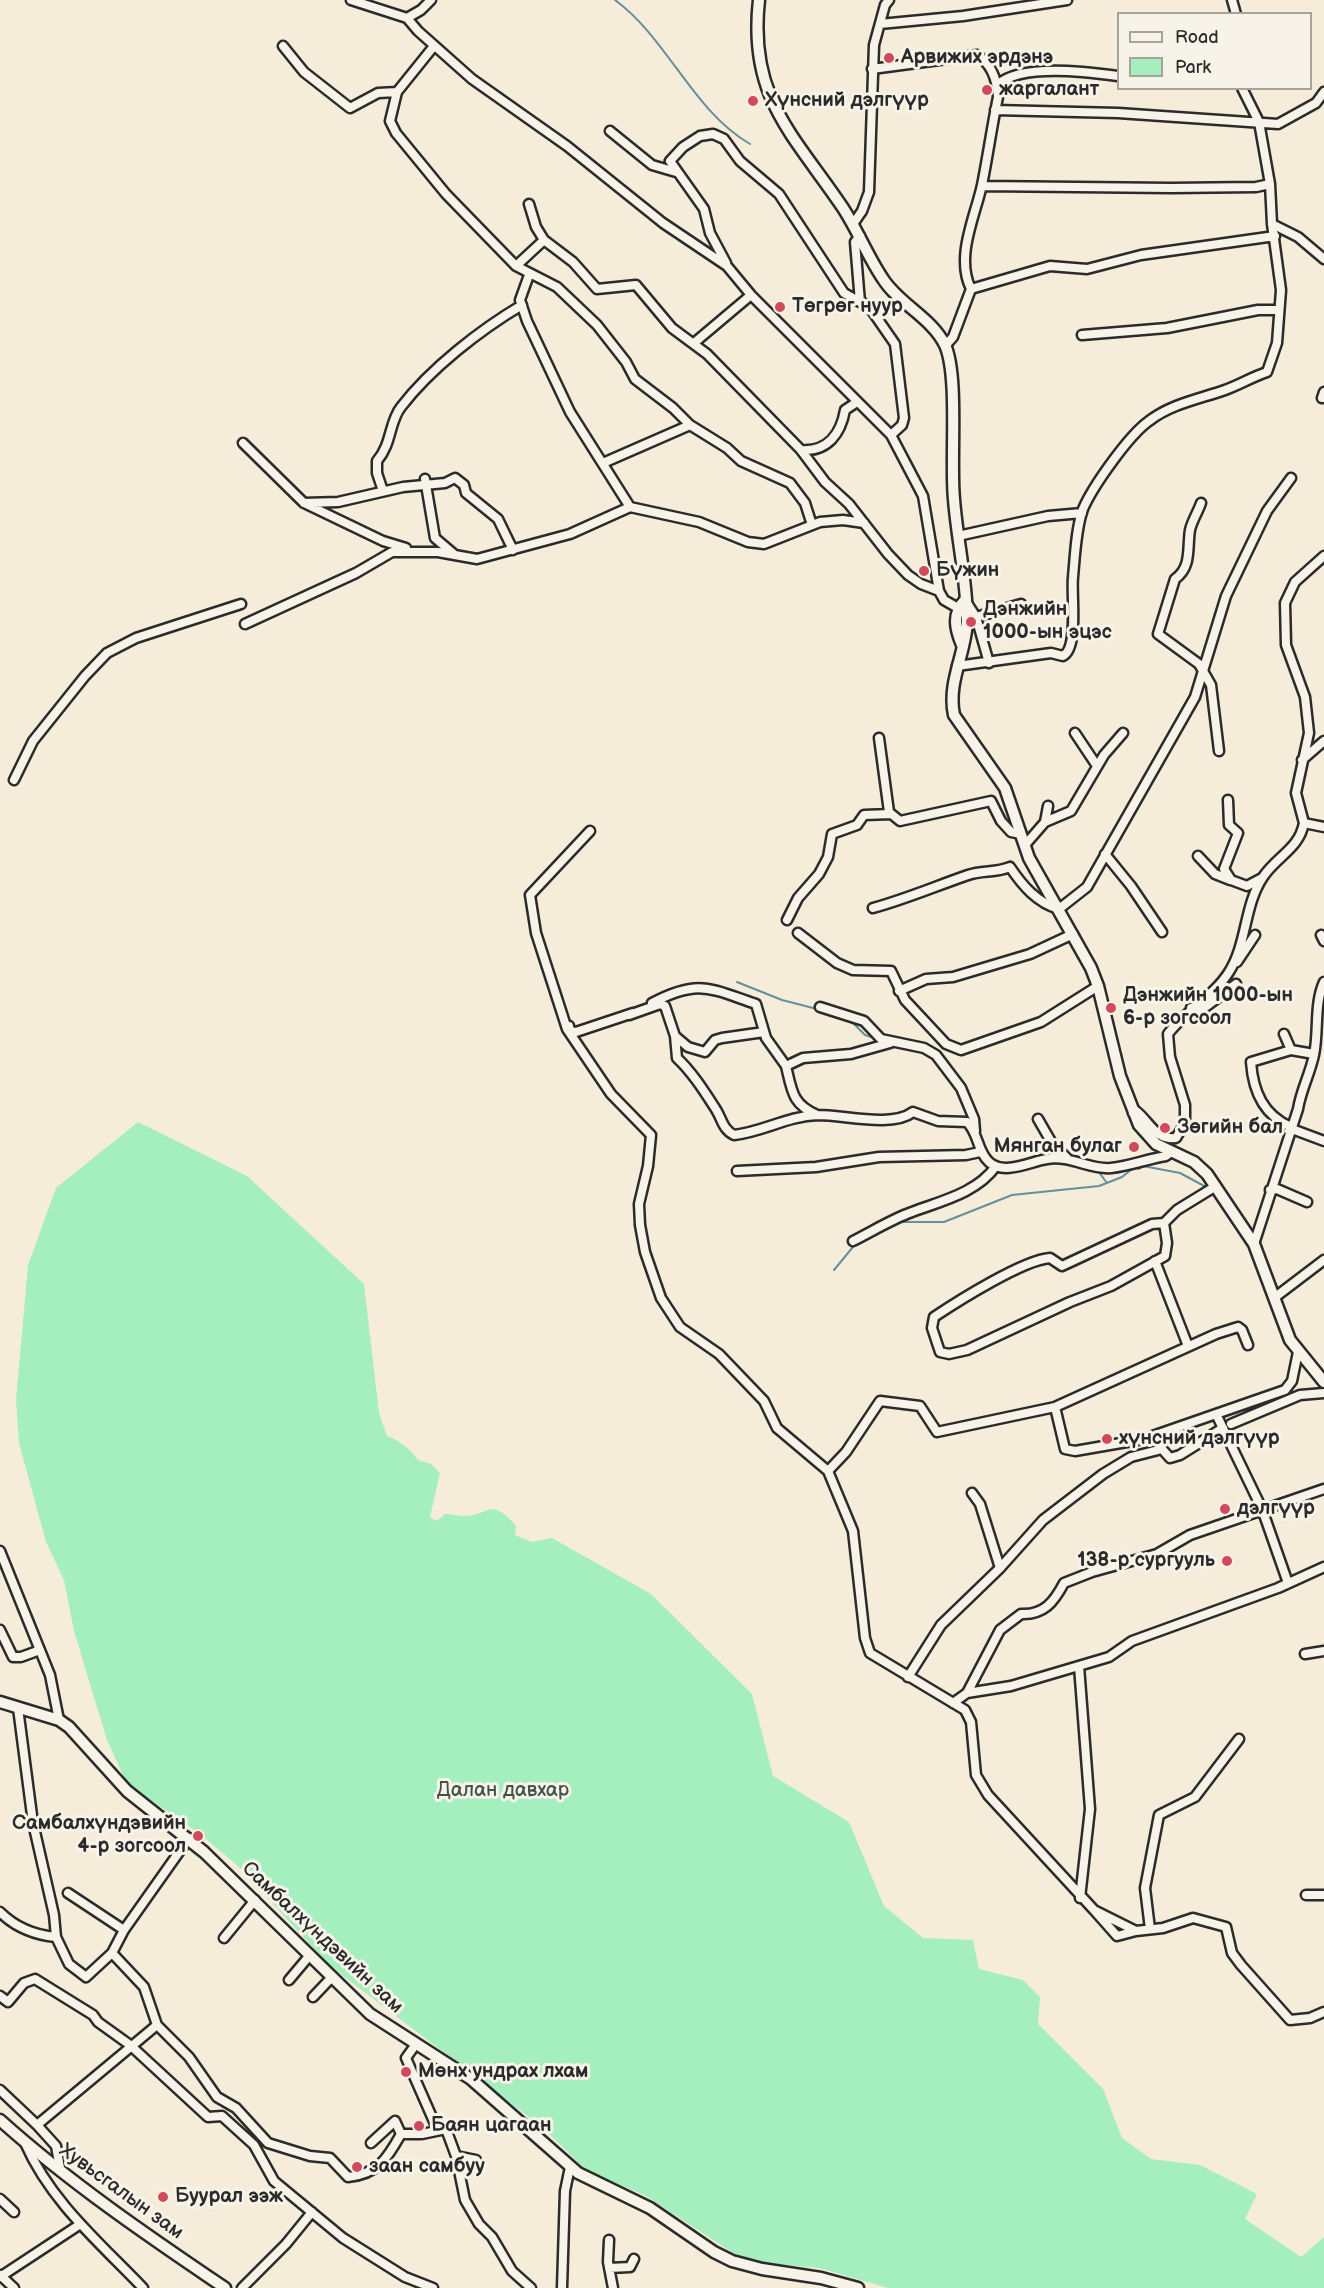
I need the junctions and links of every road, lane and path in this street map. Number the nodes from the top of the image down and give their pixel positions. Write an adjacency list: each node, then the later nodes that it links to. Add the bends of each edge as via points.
1 (351, 0): 7 (street)
2 (431, 0): 7 (street)
3 (759, 0): 24 (street, via 757,50 767,89 778,114)
4 (880, 0): 8 (street)
5 (889, 0): 8 (street)
6 (1067, 0): 8 (street, via 963,16)
7 (406, 18): 10 (street)
8 (881, 20): 11 (street)
9 (283, 46): 15 (street, via 304,72 350,108 378,93)
10 (434, 46): 15 (street); 31 (street, via 663,224)
11 (872, 69): 13 (street, via 977,55 988,61); 24 (street, via 869,191)
12 (1117, 76): 13 (street, via 1050,72 1014,75)
13 (997, 85): 17 (street)
14 (1243, 90): 18 (street)
15 (397, 92): 30 (street, via 390,121 396,133 446,194)
16 (1324, 92): 18 (street, via 1316,103 1278,124)
17 (995, 110): 18 (street); 22 (street)
18 (1259, 122): 21 (street)
19 (610, 131): 20 (street, via 652,165)
20 (676, 172): 31 (street, via 704,209 710,233); 35 (street, via 670,161 683,147 700,136 713,134 724,139 740,161 779,194 844,293)
21 (1270, 184): 22 (street, via 1182,188); 25 (street)
22 (982, 186): 33 (street, via 969,228 965,266)
23 (529, 204): 28 (street)
24 (853, 224): 27 (street)
25 (1272, 224): 26 (street); 29 (street, via 1298,237)
26 (1275, 236): 33 (street, via 1152,253 1087,269 1050,266); 37 (street, via 1281,290)
27 (860, 237): 35 (street, via 855,242); 40 (street, via 883,279)
28 (544, 240): 30 (street); 39 (street, via 573,262 597,289 636,285 672,328)
29 (1324, 259)
30 (516, 266): 32 (street)
31 (727, 266): 34 (street)
32 (529, 275): 36 (street, via 521,291); 42 (street, via 541,278 564,294 597,325 635,380)
33 (971, 289): 40 (street, via 953,337)
34 (751, 295): 39 (street); 41 (street)
35 (860, 302): 43 (street, via 868,305 895,344 904,418)
36 (522, 305): 46 (street, via 570,412); 49 (street, via 487,326 400,408 387,450 377,461)
37 (1279, 310): 38 (street, via 1258,310 1167,328); 53 (street, via 1276,343 1267,372 1188,401 1148,421 1115,458)
38 (1082, 335)
39 (694, 343): 45 (street)
40 (945, 346): 56 (street, via 950,369)
41 (857, 402): 43 (street); 45 (street, via 845,410 839,433 820,449)
42 (690, 425): 46 (street); 55 (street, via 741,461 790,483 805,503)
43 (891, 435): 61 (street, via 923,496)
44 (243, 443): 51 (street)
45 (801, 450): 54 (street)
46 (603, 463): 52 (street)
47 (1291, 478): 69 (street, via 1267,511 1242,560 1218,618)
48 (426, 482): 49 (street); 57 (street, via 445,483 455,478 464,485 466,493 498,519); 59 (street, via 435,538)
49 (383, 491): 51 (street, via 338,502)
50 (1201, 502): 69 (street, via 1191,527 1188,562 1175,579 1158,633)
51 (304, 503): 58 (street, via 383,541)
52 (630, 507): 55 (street, via 699,522 748,542 764,544); 57 (street, via 570,534)
53 (1082, 513): 56 (street, via 1048,516); 67 (street, via 1072,579 1068,654)
54 (864, 523): 55 (street, via 843,520); 61 (street, via 908,575)
55 (812, 525)
56 (958, 536): 63 (street)
57 (513, 550): 59 (street, via 477,559)
58 (415, 551): 59 (street); 66 (street, via 392,552 356,573)
59 (456, 555)
60 (1324, 556): 75 (street, via 1295,582 1285,603 1286,645 1305,698 1309,733)
61 (939, 591): 63 (street, via 944,600)
62 (241, 604): 77 (street, via 136,638 107,653 33,741)
63 (961, 604): 65 (street); 68 (street, via 956,631 962,645)
64 (1021, 604): 65 (street)
65 (976, 617): 67 (street)
66 (245, 624)
67 (989, 663): 68 (street)
68 (957, 666): 85 (street, via 952,694 954,715 1005,788)
69 (1203, 670): 74 (street, via 1211,685); 87 (street, via 1195,697)
70 (1075, 733): 76 (street)
71 (1123, 733): 76 (street)
72 (879, 738): 80 (street)
73 (1324, 741): 75 (street)
74 (1219, 751)
75 (1302, 760): 82 (street, via 1296,793)
76 (1097, 766): 81 (street, via 1071,811)
77 (14, 780)
78 (1228, 800): 90 (street, via 1229,825 1238,833 1224,869)
79 (1048, 806): 81 (street)
80 (891, 814): 85 (street, via 900,821 991,801 1011,832); 93 (street, via 864,815 857,825 832,834 819,874 798,898)
81 (1045, 822): 86 (street)
82 (1304, 824): 83 (street); 89 (street, via 1292,850 1278,859)
83 (1324, 827)
84 (590, 831): 106 (street, via 530,895 536,933)
85 (1021, 834): 86 (street)
86 (1025, 845): 92 (street)
87 (1105, 854): 92 (street, via 1087,887); 94 (street)
88 (1198, 856): 90 (street, via 1215,874)
89 (1263, 878): 90 (street, via 1247,886); 98 (street)
90 (1231, 880)
91 (873, 908): 92 (street, via 971,874 1010,867 1038,898)
92 (1059, 909): 96 (street)
93 (787, 920)
94 (1162, 932)
95 (798, 933): 102 (street, via 837,963 853,970 891,971)
96 (1073, 934): 101 (street); 102 (street, via 1030,954 953,977 926,979)
97 (1256, 935): 98 (street)
98 (1230, 971): 104 (street)
99 (1324, 982): 112 (street, via 1319,994)
100 (1236, 984): 104 (street, via 1204,1008)
101 (1098, 986): 102 (street, via 1041,1022 961,1050 946,1044); 114 (street, via 1112,1049)
102 (898, 991)
103 (820, 1007): 110 (street, via 864,1021 881,1039)
104 (1190, 1008): 114 (street, via 1167,1034 1185,1105 1185,1123 1176,1138 1169,1139 1155,1133 1136,1111)
105 (628, 1015): 106 (street, via 576,1032 570,1031); 107 (street, via 665,996 707,987 756,1004); 109 (street, via 655,1005 665,1006)
106 (564, 1020): 142 (street, via 588,1065 651,1135 639,1204 640,1225 661,1298 680,1328 719,1354 764,1401 777,1428)
107 (764, 1032): 109 (street, via 715,1040 705,1052 688,1047); 113 (street)
108 (1284, 1034): 111 (street)
109 (675, 1036): 115 (street, via 677,1058 710,1099 728,1132 757,1132 773,1123)
110 (893, 1042): 113 (street, via 851,1054 802,1058); 118 (street, via 924,1048 936,1055 961,1088 974,1119)
111 (1290, 1050): 112 (street); 117 (street, via 1251,1062 1261,1102)
112 (1314, 1054): 117 (street)
113 (786, 1066): 115 (street, via 801,1108)
114 (1133, 1113): 121 (street, via 1148,1136)
115 (818, 1115): 118 (street, via 900,1120 913,1112 938,1121 968,1122)
116 (1038, 1119): 122 (street, via 1053,1145)
117 (1290, 1129): 119 (street); 126 (street)
118 (974, 1131): 120 (street)
119 (1324, 1141)
120 (980, 1152): 123 (street); 124 (street)
121 (1171, 1152): 122 (street, via 1108,1168); 125 (street, via 1194,1162)
122 (1067, 1158): 123 (street, via 1046,1159 1021,1168)
123 (996, 1166): 129 (street, via 988,1178 941,1204 912,1212)
124 (737, 1171)
125 (1216, 1186): 128 (street, via 1177,1210); 130 (street)
126 (1270, 1190): 127 (street, via 1277,1189); 130 (street)
127 (1307, 1202)
128 (1164, 1224): 132 (street, via 1165,1256); 132 (street, via 1152,1224 1062,1266 1050,1258 1039,1261 959,1300 934,1317 932,1328 940,1352 967,1350 1111,1286)
129 (854, 1241)
130 (1254, 1244): 133 (street)
131 (1324, 1260): 133 (street)
132 (1155, 1261): 135 (street)
133 (1274, 1298): 136 (street)
134 (1248, 1345): 135 (street, via 1238,1327)
135 (1188, 1346): 139 (street)
136 (1298, 1352): 137 (street); 140 (street, via 1292,1381 1285,1390)
137 (1324, 1382)
138 (1324, 1393): 141 (street, via 1300,1395)
139 (1055, 1407): 140 (street, via 1065,1449 1075,1451 1144,1439); 142 (street, via 937,1432 920,1406 880,1401)
140 (1217, 1416): 141 (street)
141 (1227, 1426): 145 (street); 148 (street, via 1180,1455 1170,1458 1162,1449 1153,1450 1131,1457 1103,1474 1043,1520)
142 (828, 1472): 155 (street, via 853,1531 870,1653)
143 (1324, 1489): 145 (street)
144 (972, 1493): 148 (street, via 980,1504)
145 (1262, 1509): 149 (street); 156 (street, via 1190,1535 1157,1554 1064,1583 1054,1603 1034,1614 1021,1614 1000,1630)
146 (0, 1551): 151 (street)
147 (1324, 1567): 149 (street)
148 (1000, 1568): 155 (street, via 941,1625)
149 (1288, 1583): 154 (street, via 1132,1641 1109,1657)
150 (0, 1630): 151 (street, via 13,1657)
151 (40, 1650): 160 (street, via 57,1700)
152 (1324, 1651): 153 (street)
153 (1305, 1654)
154 (1079, 1666): 156 (street, via 1011,1686); 166 (street, via 1090,1809)
155 (908, 1677): 158 (street)
156 (967, 1692): 158 (street)
157 (0, 1702): 159 (street, Самбалхүндэвийн зам)
158 (953, 1702): 166 (street, via 965,1710 971,1722 976,1775 988,1795 1064,1875)
159 (18, 1708): 160 (street, Самбалхүндэвийн зам); 173 (street, via 33,1823)
160 (59, 1720): 162 (street, Самбалхүндэвийн зам, via 75,1732 127,1791)
161 (1239, 1739): 170 (street, via 1194,1797 1159,1815 1145,1888)
162 (189, 1838): 167 (street, Самбалхүндэвийн зам); 171 (street)
163 (68, 1893): 171 (street)
164 (1306, 1895): 165 (street)
165 (1324, 1895)
166 (1080, 1898): 168 (street)
167 (255, 1900): 174 (street); 176 (street, Самбалхүндэвийн зам)
168 (1094, 1910): 172 (street); 172 (street, via 1117,1936)
169 (0, 1912): 173 (street, via 38,1935)
170 (1150, 1929): 172 (street); 181 (street, via 1193,1918 1226,1927 1232,1953 1290,2020)
171 (124, 1930): 175 (street)
172 (1136, 1930)
173 (56, 1937): 175 (street, via 69,1964 86,1977)
174 (224, 1938)
175 (112, 1953): 182 (street, via 144,1987)
176 (310, 1955): 177 (street, Самбалхүндэвийн зам); 178 (street)
177 (332, 1977): 180 (street); 183 (street, Самбалхүндэвийн зам, via 370,2014)
178 (289, 1980)
179 (0, 1996): 184 (street, via 8,2002 24,1983 34,1978 93,2015)
180 (313, 1997)
181 (1324, 2012)
182 (157, 2025): 184 (street); 189 (street, via 189,2057 218,2097 236,2108 268,2143 330,2158 348,2177 362,2176 388,2157)
183 (416, 2044): 188 (street, via 406,2058 435,2124); 194 (street, Самбалхүндэвийн зам, via 480,2087)
184 (130, 2045): 187 (street); 198 (street, via 207,2117 222,2116 254,2145 274,2181)
185 (0, 2090): 187 (street)
186 (0, 2120): 190 (street, Хувьсгалын зам)
187 (37, 2125): 195 (street, via 56,2146)
188 (446, 2129): 189 (street); 192 (street)
189 (401, 2134): 191 (street, via 395,2121)
190 (24, 2141): 195 (street, Хувьсгалын зам); 199 (street, via 47,2183)
191 (371, 2143)
192 (456, 2157): 193 (street); 210 (street, via 465,2200 512,2271)
193 (476, 2160)
194 (570, 2167): 204 (street, Самбалхүндэвийн зам, via 662,2215 732,2261); 211 (street, via 565,2191)
195 (60, 2168): 207 (street, Хувьсгалын зам)
196 (0, 2199): 197 (street)
197 (14, 2212)
198 (312, 2212): 208 (street); 209 (street, via 372,2258)
199 (79, 2226): 203 (street); 206 (street)
200 (609, 2240): 202 (street)
201 (634, 2259): 202 (street, via 630,2267)
202 (609, 2268): 212 (street)
203 (0, 2276): 205 (street)
204 (844, 2286): 213 (street, Самбалхүндэвийн зам)
205 (14, 2288)
206 (143, 2288)
207 (225, 2288)
208 (242, 2288)
209 (433, 2288)
210 (531, 2288)
211 (562, 2288)
212 (613, 2288)
213 (858, 2288)

